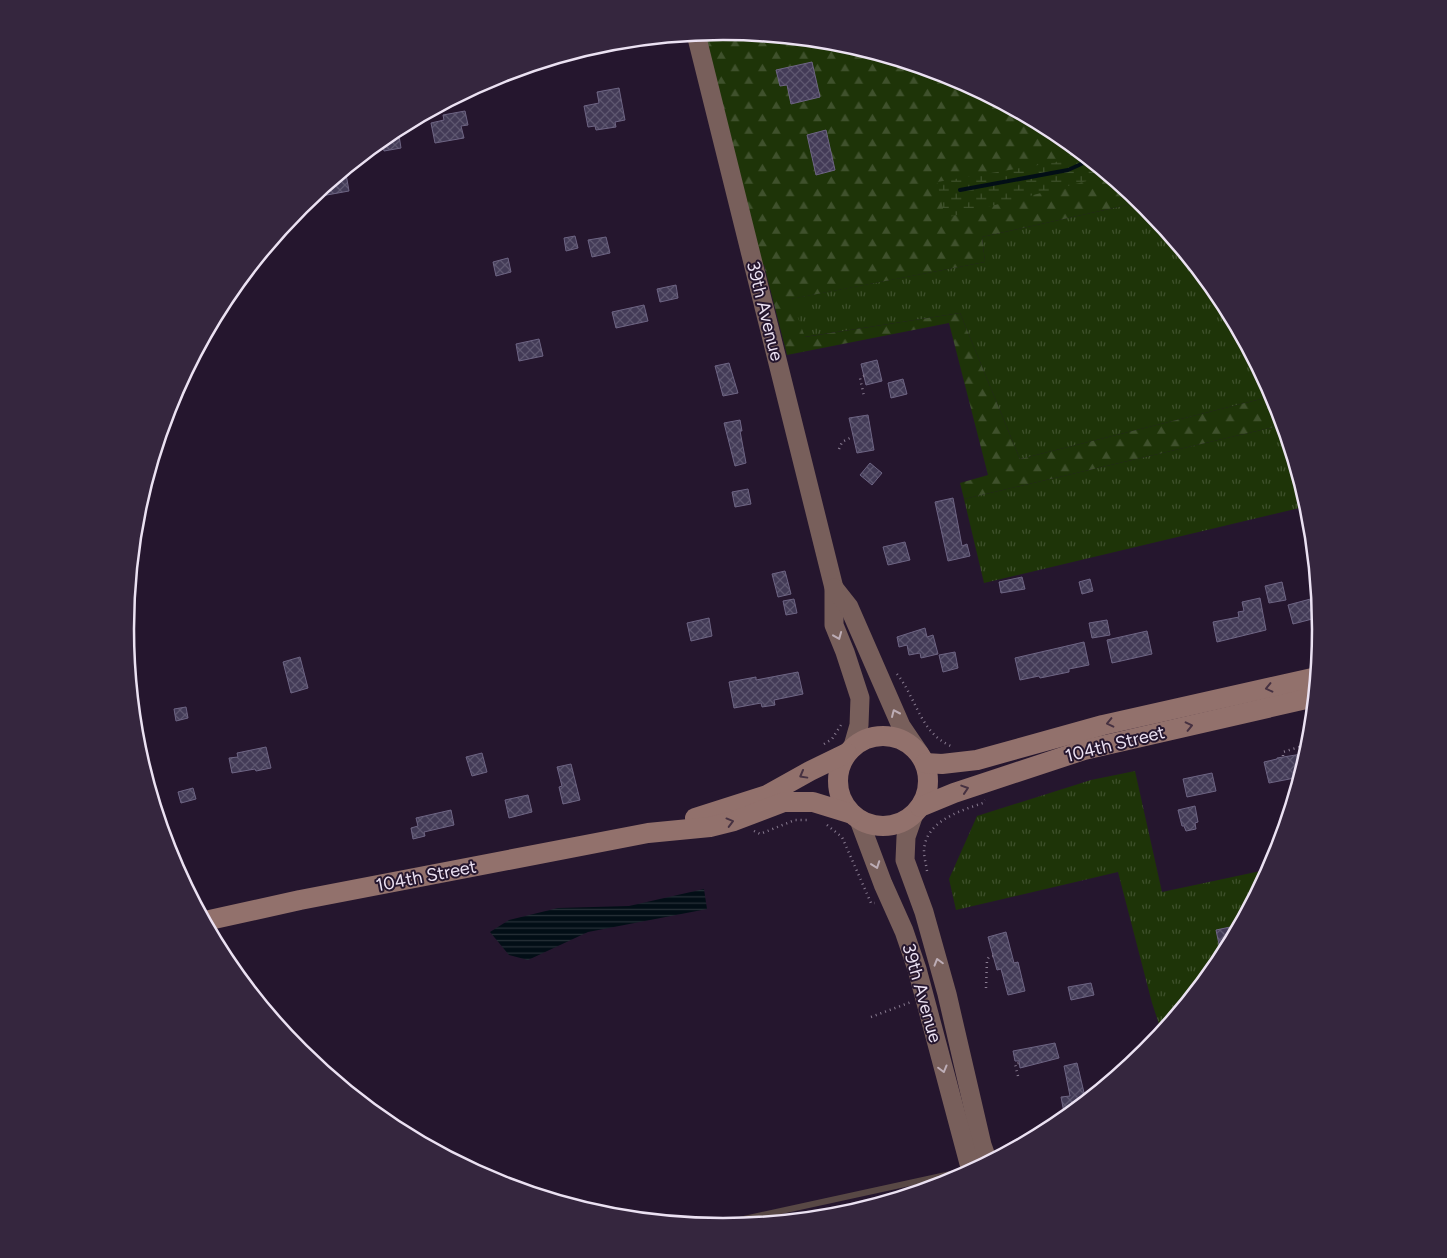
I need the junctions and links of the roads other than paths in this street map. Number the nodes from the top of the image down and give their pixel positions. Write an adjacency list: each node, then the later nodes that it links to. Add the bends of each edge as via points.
1 (698, 41): 2 (main road, 39th Avenue)
2 (834, 588): 5 (main road, 39th Avenue, one-way to 5, via 834,625 860,698 859,725); 6 (main road, 39th Avenue, one-way to 2, via 901,726 849,607)
3 (1310, 678): 6 (main road, 104th Street, one-way to 6, via 1103,725 976,760 942,764)
4 (1308, 698): 7 (main road, 104th Street, one-way to 4, via 954,793 1084,750)
5 (850, 749): 6 (main road, via 866,738 889,736 910,744); 8 (main road, via 840,765 838,791); 9 (main road, 104th Street, one-way to 9, via 767,795)
6 (922, 758): 7 (main road, via 928,778 927,793)
7 (917, 810): 8 (main road, via 902,822 887,826 873,825); 11 (main road, 39th Avenue, one-way to 7, via 924,912 905,860 906,837)
8 (856, 817): 9 (main road, 104th Street, one-way to 8, via 710,827 784,802 813,802); 12 (main road, 39th Avenue, one-way to 12, via 904,932)
9 (648, 833): 10 (main road, 104th Street)
10 (211, 920)
11 (947, 994): 12 (main road); 13 (main road, 39th Avenue)
12 (925, 999): 14 (main road, 39th Avenue, one-way to 14)
13 (986, 1156)
14 (968, 1164)
15 (940, 1177): 16 (lane)
16 (752, 1217)

